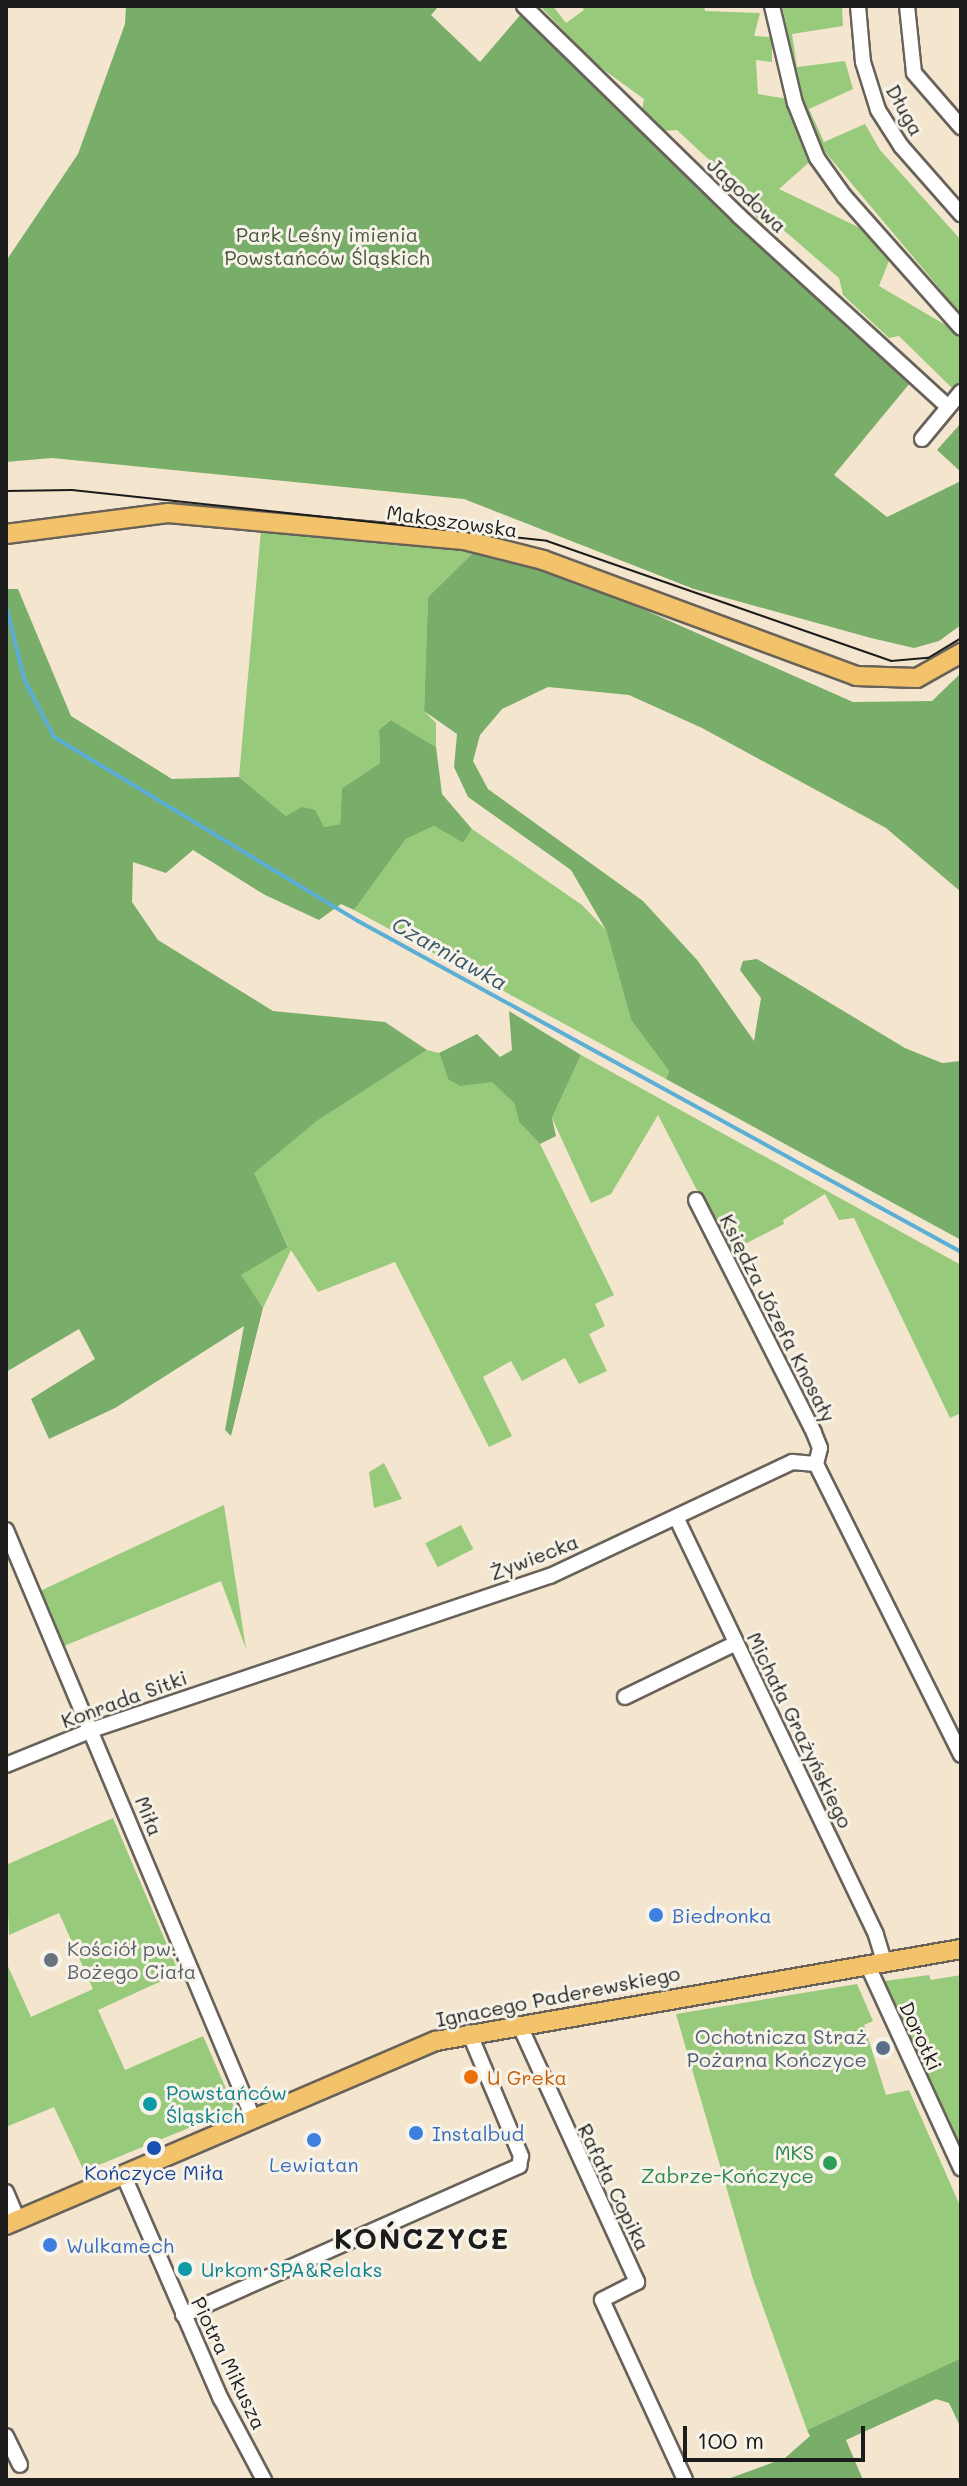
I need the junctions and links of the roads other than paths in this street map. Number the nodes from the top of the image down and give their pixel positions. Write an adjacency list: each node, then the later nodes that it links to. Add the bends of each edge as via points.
1 (524, 6): 9 (street, Jagodowa, via 739,216)
2 (772, 6): 7 (street, via 795,103 817,158)
3 (858, 6): 6 (street, Długa, via 863,62 878,110 901,146)
4 (907, 6): 5 (street, Długa, via 914,73)
5 (961, 127)
6 (961, 214)
7 (961, 328)
8 (961, 392): 9 (street)
9 (948, 407): 10 (street)
10 (922, 439)
11 (6, 534): 12 (main road, Makoszowska, via 168,513 464,540 543,560 856,676 917,678)
12 (961, 653)
13 (696, 1200): 14 (street, Księdza Józefa Knosały, via 814,1433 820,1448)
14 (816, 1464): 15 (street, Żywiecka, via 792,1462); 22 (street, Księdza Józefa Knosały)
15 (676, 1517): 18 (street, Michała Grażyńskiego); 19 (street, Żywiecka, via 550,1576)
16 (6, 1530): 17 (street, Miła)
17 (13, 1564): 21 (street, Miła)
18 (736, 1643): 20 (street); 25 (street, Michała Grażyńskiego, via 876,1935)
19 (256, 1674): 21 (street, Konrada Sitki)
20 (625, 1697)
21 (92, 1730): 23 (street, Konrada Sitki); 28 (street, Miła)
22 (961, 1755)
23 (6, 1765)
24 (961, 1949): 25 (main road, Ignacego Paderewskiego)
25 (876, 1963): 26 (main road, Ignacego Paderewskiego); 29 (street, Dorotki)
26 (519, 2024): 27 (main road, Ignacego Paderewskiego); 37 (street, Rafała Copika, via 637,2282 602,2300)
27 (469, 2032): 28 (main road, Ignacego Paderewskiego, via 418,2047); 33 (street, via 521,2156 519,2166)
28 (253, 2118): 30 (main road, Ignacego Paderewskiego)
29 (961, 2168)
30 (123, 2174): 32 (main road, Ignacego Paderewskiego); 33 (street, Piotra Mikusza)
31 (6, 2192): 32 (street)
32 (12, 2223)
33 (183, 2315): 36 (street, Piotra Mikusza)
34 (6, 2436): 35 (street)
35 (20, 2465)
36 (264, 2480)
37 (685, 2480)

